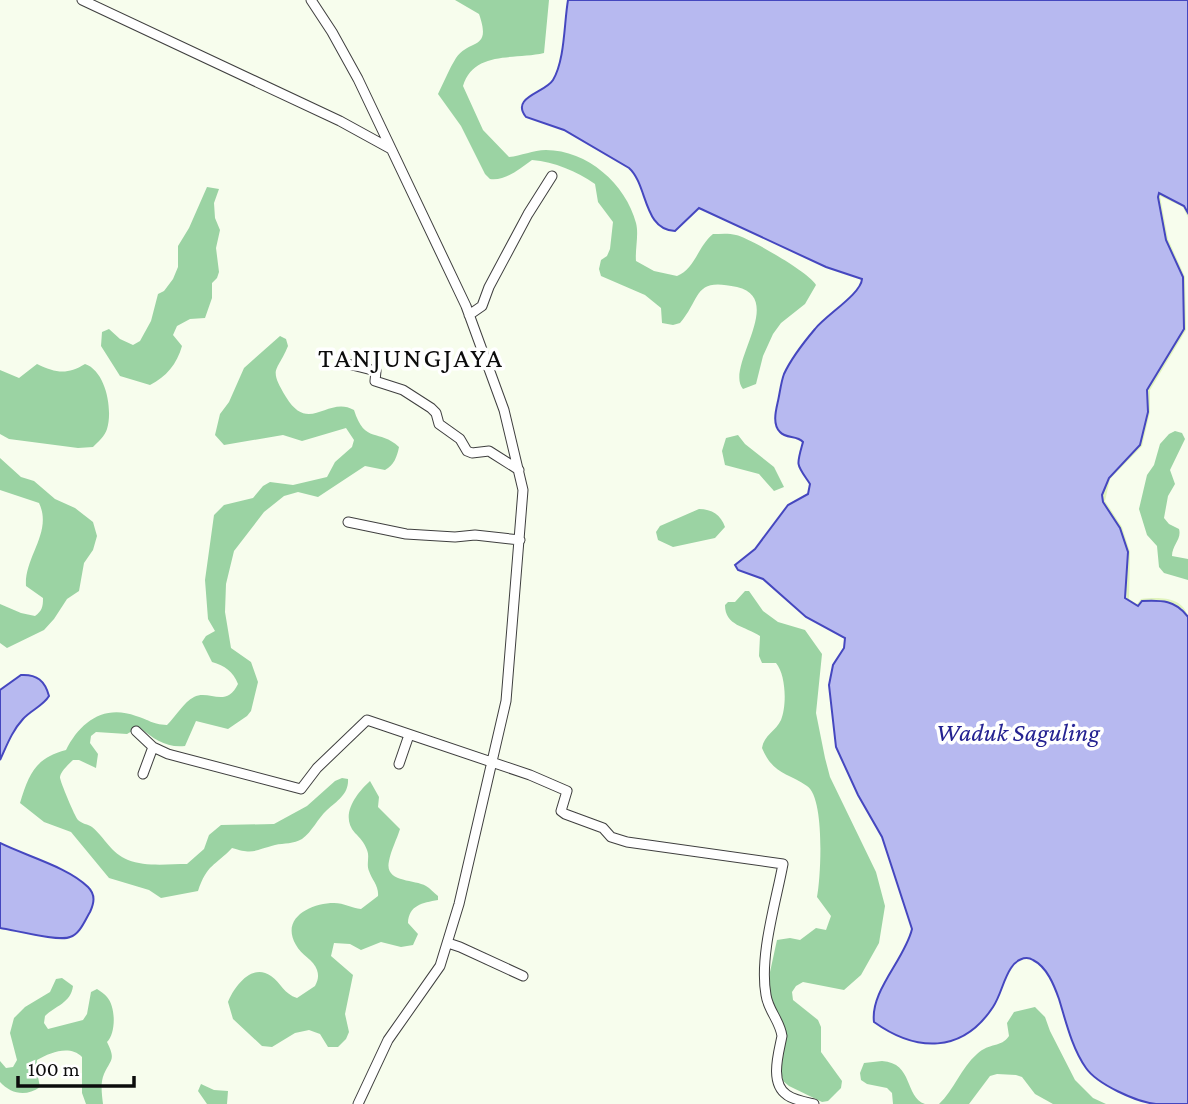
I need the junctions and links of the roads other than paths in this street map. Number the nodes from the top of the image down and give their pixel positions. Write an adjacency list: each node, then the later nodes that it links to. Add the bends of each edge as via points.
1 (82, 0): 3 (street)
2 (311, 0): 3 (street, via 351,67)
3 (391, 149): 5 (street)
4 (552, 176): 5 (street, via 482,306)
5 (469, 315): 7 (street, via 504,410)
6 (348, 365): 7 (street, via 376,371 375,381 403,390 431,408 439,424 460,439 467,451 489,451)
7 (519, 470): 9 (street, via 523,490)
8 (348, 522): 9 (street, via 405,534)
9 (520, 540): 13 (street, via 506,701)
10 (136, 732): 12 (street)
11 (409, 735): 12 (street, via 367,720 301,789); 13 (street); 14 (street)
12 (153, 747): 15 (street)
13 (494, 763): 16 (street); 19 (street, via 567,791 562,811 603,828 611,837 783,864 768,935 764,986 782,1036 777,1052 778,1084 787,1095)
14 (399, 764)
15 (143, 774)
16 (448, 943): 17 (street); 18 (street, via 440,966 388,1040)
17 (523, 976)
18 (358, 1104)
19 (814, 1104)

